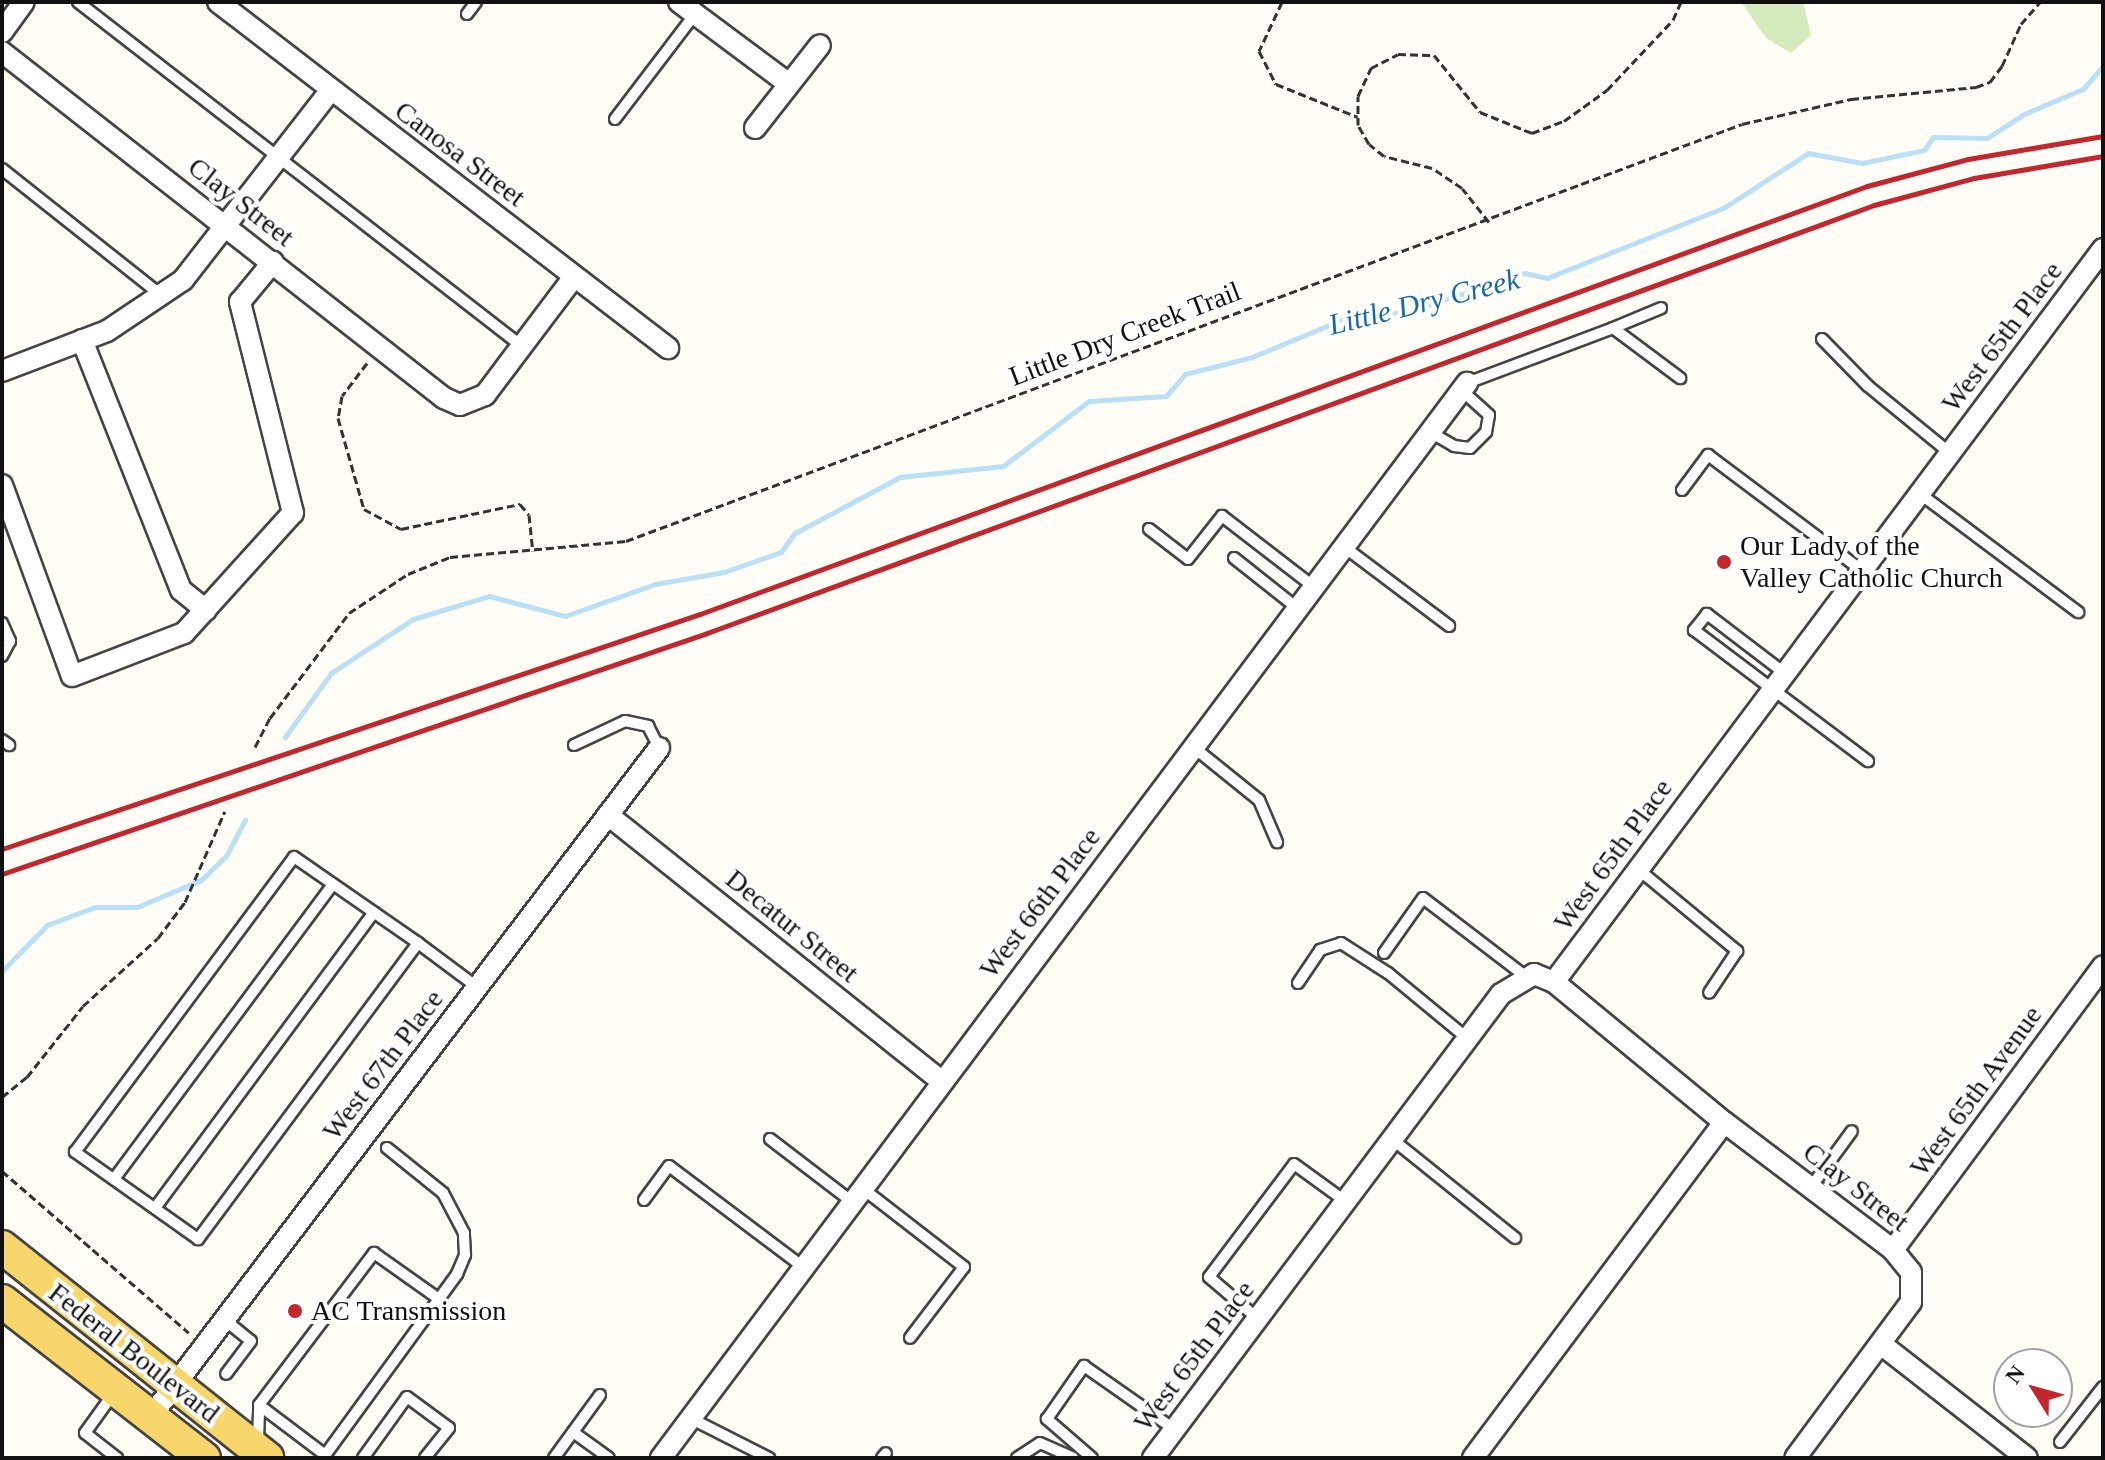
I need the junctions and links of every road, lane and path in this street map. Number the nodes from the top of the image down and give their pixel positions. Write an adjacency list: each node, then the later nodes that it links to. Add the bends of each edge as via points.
1 (24, 2): 10 (street)
2 (78, 2): 18 (lane)
3 (218, 2): 14 (street, Canosa Street)
4 (476, 2): 9 (lane)
5 (1282, 2): 15 (path, via 1259,51 1276,84)
6 (1681, 2): 15 (path, via 1673,20 1607,90 1564,121 1532,133 1480,112 1434,55 1398,54 1371,68 1358,96)
7 (2040, 2): 20 (path, Little Dry Creek Trail, via 2021,24 1990,82 1851,99 1742,124)
8 (687, 8): 13 (street); 16 (lane)
9 (467, 14)
10 (2, 32)
11 (820, 45): 13 (street)
12 (2, 52): 21 (street, Clay Street)
13 (789, 84): 17 (street)
14 (331, 90): 18 (street); 24 (street, Canosa Street)
15 (1358, 117): 20 (path, via 1369,144 1384,156 1432,168 1462,188)
16 (615, 119)
17 (755, 128)
18 (280, 156): 21 (street); 31 (lane)
19 (2, 169): 25 (lane)
20 (1489, 222): 43 (path, Little Dry Creek Trail, via 626,541)
21 (227, 226): 23 (street, Clay Street); 25 (street, via 183,280)
22 (2103, 249): 37 (street, West 65th Place)
23 (273, 262): 30 (street, Clay Street); 48 (street, via 240,302 293,513)
24 (574, 277): 31 (street); 32 (street, Canosa Street)
25 (162, 296): 29 (street)
26 (1661, 308): 27 (lane)
27 (1613, 328): 34 (lane); 35 (lane)
28 (1822, 339): 37 (lane, via 1868,386)
29 (82, 340): 33 (street); 48 (street, via 181,590)
30 (379, 347): 31 (street, Clay Street, via 460,405 476,401); 43 (path, via 342,396 338,418 364,509 401,529 520,504 529,515)
31 (523, 347)
32 (668, 348)
33 (2, 371)
34 (1680, 378)
35 (1464, 387): 36 (street, West 66th Place); 36 (lane, via 1489,415 1486,432 1470,448 1454,446)
36 (1430, 432): 42 (street, West 66th Place)
37 (1950, 453): 40 (street, West 65th Place)
38 (2, 485): 48 (street, via 72,676 184,633)
39 (1682, 490): 45 (lane, via 1708,455)
40 (1919, 493): 45 (street, West 65th Place); 49 (lane)
41 (1149, 529): 46 (lane, via 1188,559 1222,516)
42 (1343, 546): 46 (street, West 66th Place); 51 (lane)
43 (533, 552): 58 (path, Little Dry Creek Trail, via 450,557 367,597 296,683)
44 (1234, 558): 47 (lane)
45 (1860, 569): 55 (street, West 65th Place)
46 (1313, 586): 47 (street, West 66th Place)
47 (1297, 608): 57 (street, West 66th Place)
48 (206, 610)
49 (2078, 612)
50 (2, 623): 52 (lane, via 10,641)
51 (1449, 626)
52 (2, 656)
53 (1764, 658): 54 (lane); 54 (lane, via 1707,614 1694,630); 55 (lane)
54 (1753, 673): 55 (lane)
55 (1778, 680): 60 (lane); 64 (street, West 65th Place)
56 (574, 745): 59 (lane, via 625,721 648,726)
57 (1192, 746): 63 (lane, via 1259,800); 76 (street, West 66th Place)
58 (255, 747)
59 (659, 748): 62 (street, West 67th Place)
60 (1868, 761)
61 (225, 811): 77 (path, via 185,902 158,938 83,1006 27,1077)
62 (608, 815): 73 (street, West 67th Place); 76 (street, Decatur Street)
63 (1277, 842)
64 (1638, 869): 71 (street, West 65th Place); 74 (lane, via 1737,951)
65 (333, 884): 66 (lane); 84 (lane); 84 (lane, via 294,857 75,1152)
66 (374, 912): 67 (lane); 89 (lane)
67 (418, 943): 73 (lane); 89 (lane, via 198,1239)
68 (1384, 953): 70 (lane, via 1423,898)
69 (2103, 966): 92 (street, West 65th Avenue)
70 (1525, 976): 71 (street); 75 (street, West 65th Place, via 1501,994)
71 (1554, 982): 78 (street, Clay Street)
72 (1298, 983): 75 (lane, via 1320,950 1341,943 1388,973)
73 (477, 987): 97 (street, West 67th Place)
74 (1709, 993)
75 (1468, 1039): 81 (street, West 65th Place)
76 (941, 1081): 86 (street, West 66th Place)
77 (2, 1097)
78 (1724, 1122): 85 (street, Clay Street); 126 (street)
79 (1852, 1131): 85 (lane)
80 (770, 1139): 86 (lane)
81 (1392, 1139): 88 (street, West 65th Place); 90 (lane)
82 (387, 1148): 94 (lane, via 443,1193 464,1233 465,1255)
83 (2, 1171): 100 (path)
84 (114, 1179): 89 (lane)
85 (1811, 1187): 92 (street, Clay Street)
86 (856, 1195): 93 (street, West 66th Place); 98 (lane, via 964,1267)
87 (644, 1200): 93 (lane, via 669,1166)
88 (1345, 1201): 96 (street, West 65th Place); 96 (lane, via 1294,1164 1275,1189 1209,1277)
89 (155, 1208)
90 (1515, 1238)
91 (2, 1247): 102 (main road, Federal Boulevard)
92 (1893, 1250): 99 (street, Clay Street, via 1911,1272 1915,1290)
93 (803, 1267): 108 (street, West 66th Place)
94 (439, 1299): 106 (lane, via 374,1253); 112 (lane)
95 (2, 1301): 104 (main road, Federal Boulevard)
96 (1257, 1318): 109 (street, West 65th Place)
97 (225, 1320): 100 (street, West 67th Place); 101 (lane, via 251,1341)
98 (910, 1338)
99 (1881, 1344): 127 (street); 128 (street)
100 (204, 1346): 102 (street, West 67th Place)
101 (226, 1374)
102 (175, 1385): 107 (street, West 67th Place); 113 (main road, Federal Boulevard)
103 (2103, 1387): 111 (lane)
104 (117, 1389): 107 (main road, Federal Boulevard); 114 (lane, via 85,1433)
105 (600, 1395): 110 (lane)
106 (259, 1405): 112 (lane); 113 (lane)
107 (152, 1415): 115 (main road, Federal Boulevard)
108 (690, 1418): 120 (street, West 66th Place); 121 (lane)
109 (1174, 1429): 124 (lane, via 1084,1366 1047,1419); 125 (street, West 65th Place)
110 (573, 1432): 118 (lane); 119 (lane)
111 (2060, 1442)
112 (326, 1453)
113 (260, 1456)
114 (117, 1458)
115 (204, 1458)
116 (363, 1458): 117 (lane, via 407,1397 449,1428)
117 (425, 1458)
118 (554, 1458)
119 (609, 1458)
120 (661, 1458)
121 (769, 1458)
122 (1017, 1458): 123 (lane, via 1040,1443)
123 (1073, 1458)
124 (1092, 1458)
125 (1153, 1458)
126 (1473, 1458)
127 (1795, 1458)
128 (2027, 1458)

